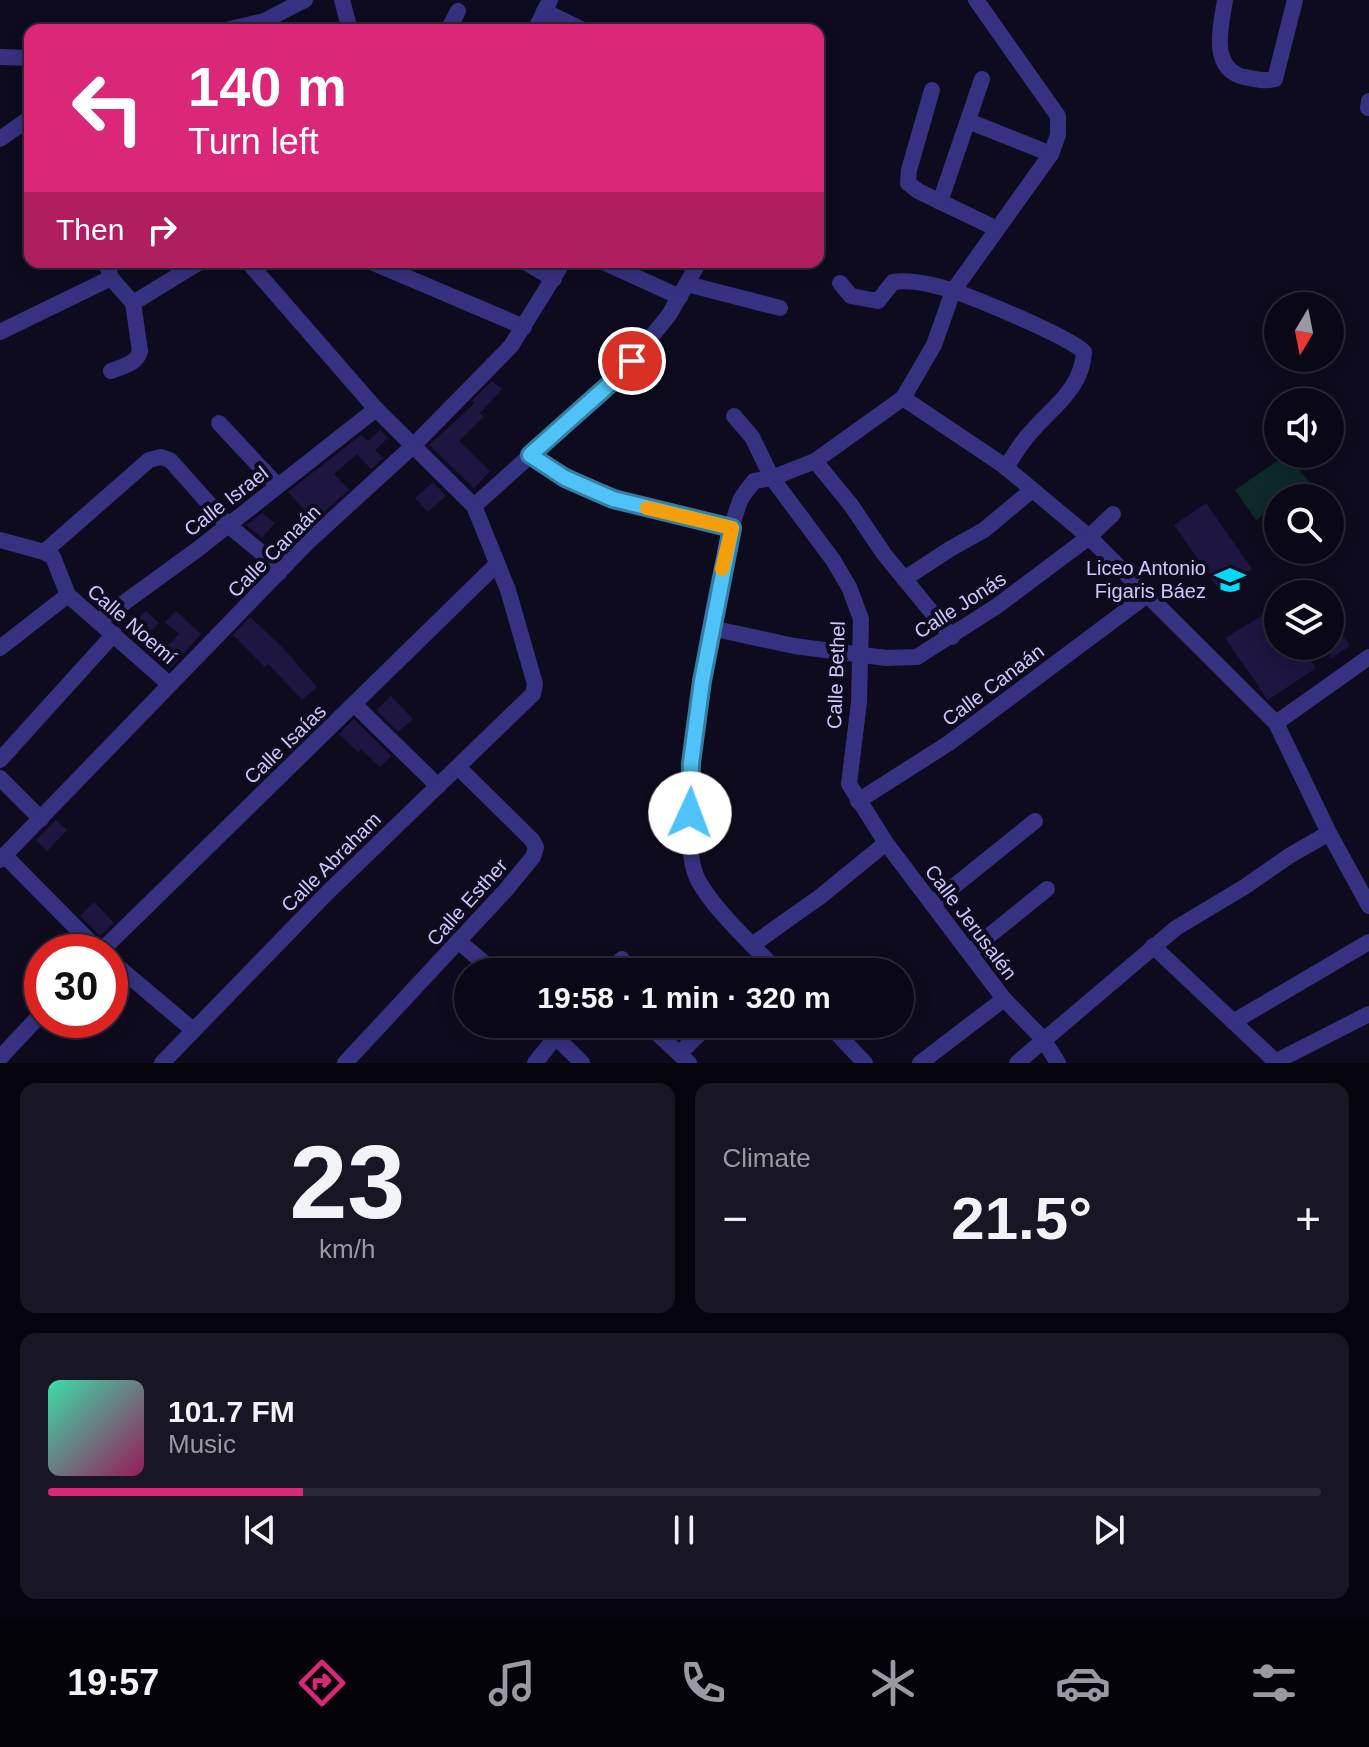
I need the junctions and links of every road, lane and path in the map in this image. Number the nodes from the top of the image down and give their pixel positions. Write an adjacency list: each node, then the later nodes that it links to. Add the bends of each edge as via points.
1 (305, 0): 8 (street)
2 (342, 0): 9 (street)
3 (976, 0): 20 (street, via 1058,116)
4 (1225, 0): 5 (street, via 1219,46 1224,62 1235,75 1264,81 1275,79)
5 (1295, 0)
6 (547, 5): 11 (street); 12 (street)
7 (458, 11): 10 (street)
8 (251, 24)
9 (348, 24)
10 (451, 24)
11 (538, 24)
12 (574, 24)
13 (0, 57): 14 (street)
14 (24, 58)
15 (982, 79): 17 (street)
16 (932, 90): 21 (street, via 908,183)
17 (968, 121): 20 (street); 21 (street)
18 (24, 122): 19 (street)
19 (0, 139)
20 (1051, 154): 22 (street)
21 (940, 202): 22 (street)
22 (997, 229): 34 (street)
23 (190, 268): 35 (street)
24 (253, 268): 41 (street)
25 (385, 268): 37 (street)
26 (535, 268): 31 (street)
27 (560, 268): 31 (street, Calle Canaán)
28 (620, 268): 33 (street)
29 (696, 268): 33 (street)
30 (108, 270): 35 (street); 38 (street)
31 (554, 279): 37 (street, Calle Canaán)
32 (840, 283): 34 (street, via 851,296 878,301 893,282)
33 (683, 290): 36 (street); 45 (street, via 621,374)
34 (953, 291): 40 (street, via 934,345); 47 (street, via 1084,352 1069,395 1020,444)
35 (133, 303): 39 (street, via 139,357)
36 (780, 308)
37 (524, 327): 44 (street, Calle Canaán)
38 (0, 332)
39 (111, 371)
40 (903, 398): 46 (street); 47 (street)
41 (376, 409): 44 (street); 49 (street, Calle Israel)
42 (734, 416): 48 (street, Calle Bethel, via 752,437)
43 (219, 423): 49 (street)
44 (413, 446): 51 (street); 59 (street, Calle Canaán)
45 (530, 455): 51 (street); 54 (street, via 613,499)
46 (815, 461): 48 (street); 60 (street)
47 (1006, 468): 50 (street)
48 (772, 478): 54 (street, via 754,481); 68 (street, Calle Bethel, via 849,587 861,619)
49 (277, 485): 53 (street, Calle Israel)
50 (1032, 490): 55 (street); 60 (street, via 984,530)
51 (474, 506): 58 (street)
52 (1113, 514): 55 (street, Calle Jonás)
53 (228, 525): 57 (street, via 170,460 161,457 149,460); 59 (street); 63 (street, Calle Israel)
54 (732, 528): 64 (street)
55 (1089, 537): 62 (street); 66 (street, Calle Jonás)
56 (0, 540): 57 (street)
57 (44, 552): 61 (street, Calle Noemí, via 53,557)
58 (497, 564): 71 (street, Calle Isaías); 74 (street, Calle Abraham, via 535,684 533,694)
59 (279, 573): 70 (street, Calle Canaán)
60 (904, 579): 66 (street)
61 (68, 595): 63 (street, Calle Noemí); 67 (street)
62 (1147, 595): 72 (street); 77 (street, Calle Canaán, via 949,743)
63 (99, 621): 65 (street, Calle Noemí)
64 (711, 628): 68 (street, Calle Jonás); 90 (street, via 691,763 689,837 698,881)
65 (114, 634): 70 (street, Calle Noemí); 73 (street)
66 (952, 637): 68 (street, Calle Jonás, via 917,657)
67 (0, 648)
68 (861, 655): 77 (street, Calle Bethel, via 849,784)
69 (1369, 657): 72 (street)
70 (169, 684): 78 (street, Calle Canaán)
71 (354, 704): 76 (street); 87 (street, Calle Isaías)
72 (1276, 723): 80 (street)
73 (0, 760)
74 (458, 767): 76 (street, Calle Abraham); 88 (street, Calle Esther, via 536,847 533,857)
75 (0, 778): 78 (street)
76 (438, 786): 99 (street, Calle Abraham)
77 (858, 801): 81 (street, Calle Jerusalén)
78 (41, 819): 82 (street, Calle Canaán)
79 (1035, 821): 84 (street)
80 (1329, 833): 85 (street); 91 (street)
81 (886, 843): 84 (street, Calle Jerusalén); 90 (street)
82 (2, 858): 86 (street)
83 (1047, 889): 92 (street)
84 (932, 904): 92 (street, Calle Jerusalén)
85 (1369, 906)
86 (81, 934)
87 (118, 934)
88 (458, 941): 93 (street); 111 (street, Calle Esther)
89 (1369, 942): 98 (street)
90 (752, 945): 94 (street)
91 (1153, 946): 98 (street); 106 (street)
92 (969, 952): 96 (street, Calle Jerusalén)
93 (478, 958)
94 (762, 958)
95 (128, 975): 99 (street)
96 (1004, 999): 106 (street, Calle Jerusalén); 115 (street)
97 (1369, 1014): 109 (street)
98 (1233, 1022): 109 (street)
99 (193, 1030): 110 (street, Calle Abraham)
100 (24, 1034): 108 (street)
101 (553, 1038): 112 (street)
102 (566, 1038): 113 (street)
103 (662, 1038): 107 (street)
104 (699, 1038): 107 (street)
105 (841, 1038): 114 (street)
106 (1043, 1039): 116 (street); 117 (street, Calle Jerusalén)
107 (684, 1058)
108 (1, 1061)
109 (1274, 1062)
110 (162, 1063)
111 (345, 1063)
112 (535, 1063)
113 (582, 1063)
114 (865, 1063)
115 (920, 1063)
116 (1017, 1063)
117 (1058, 1063)

